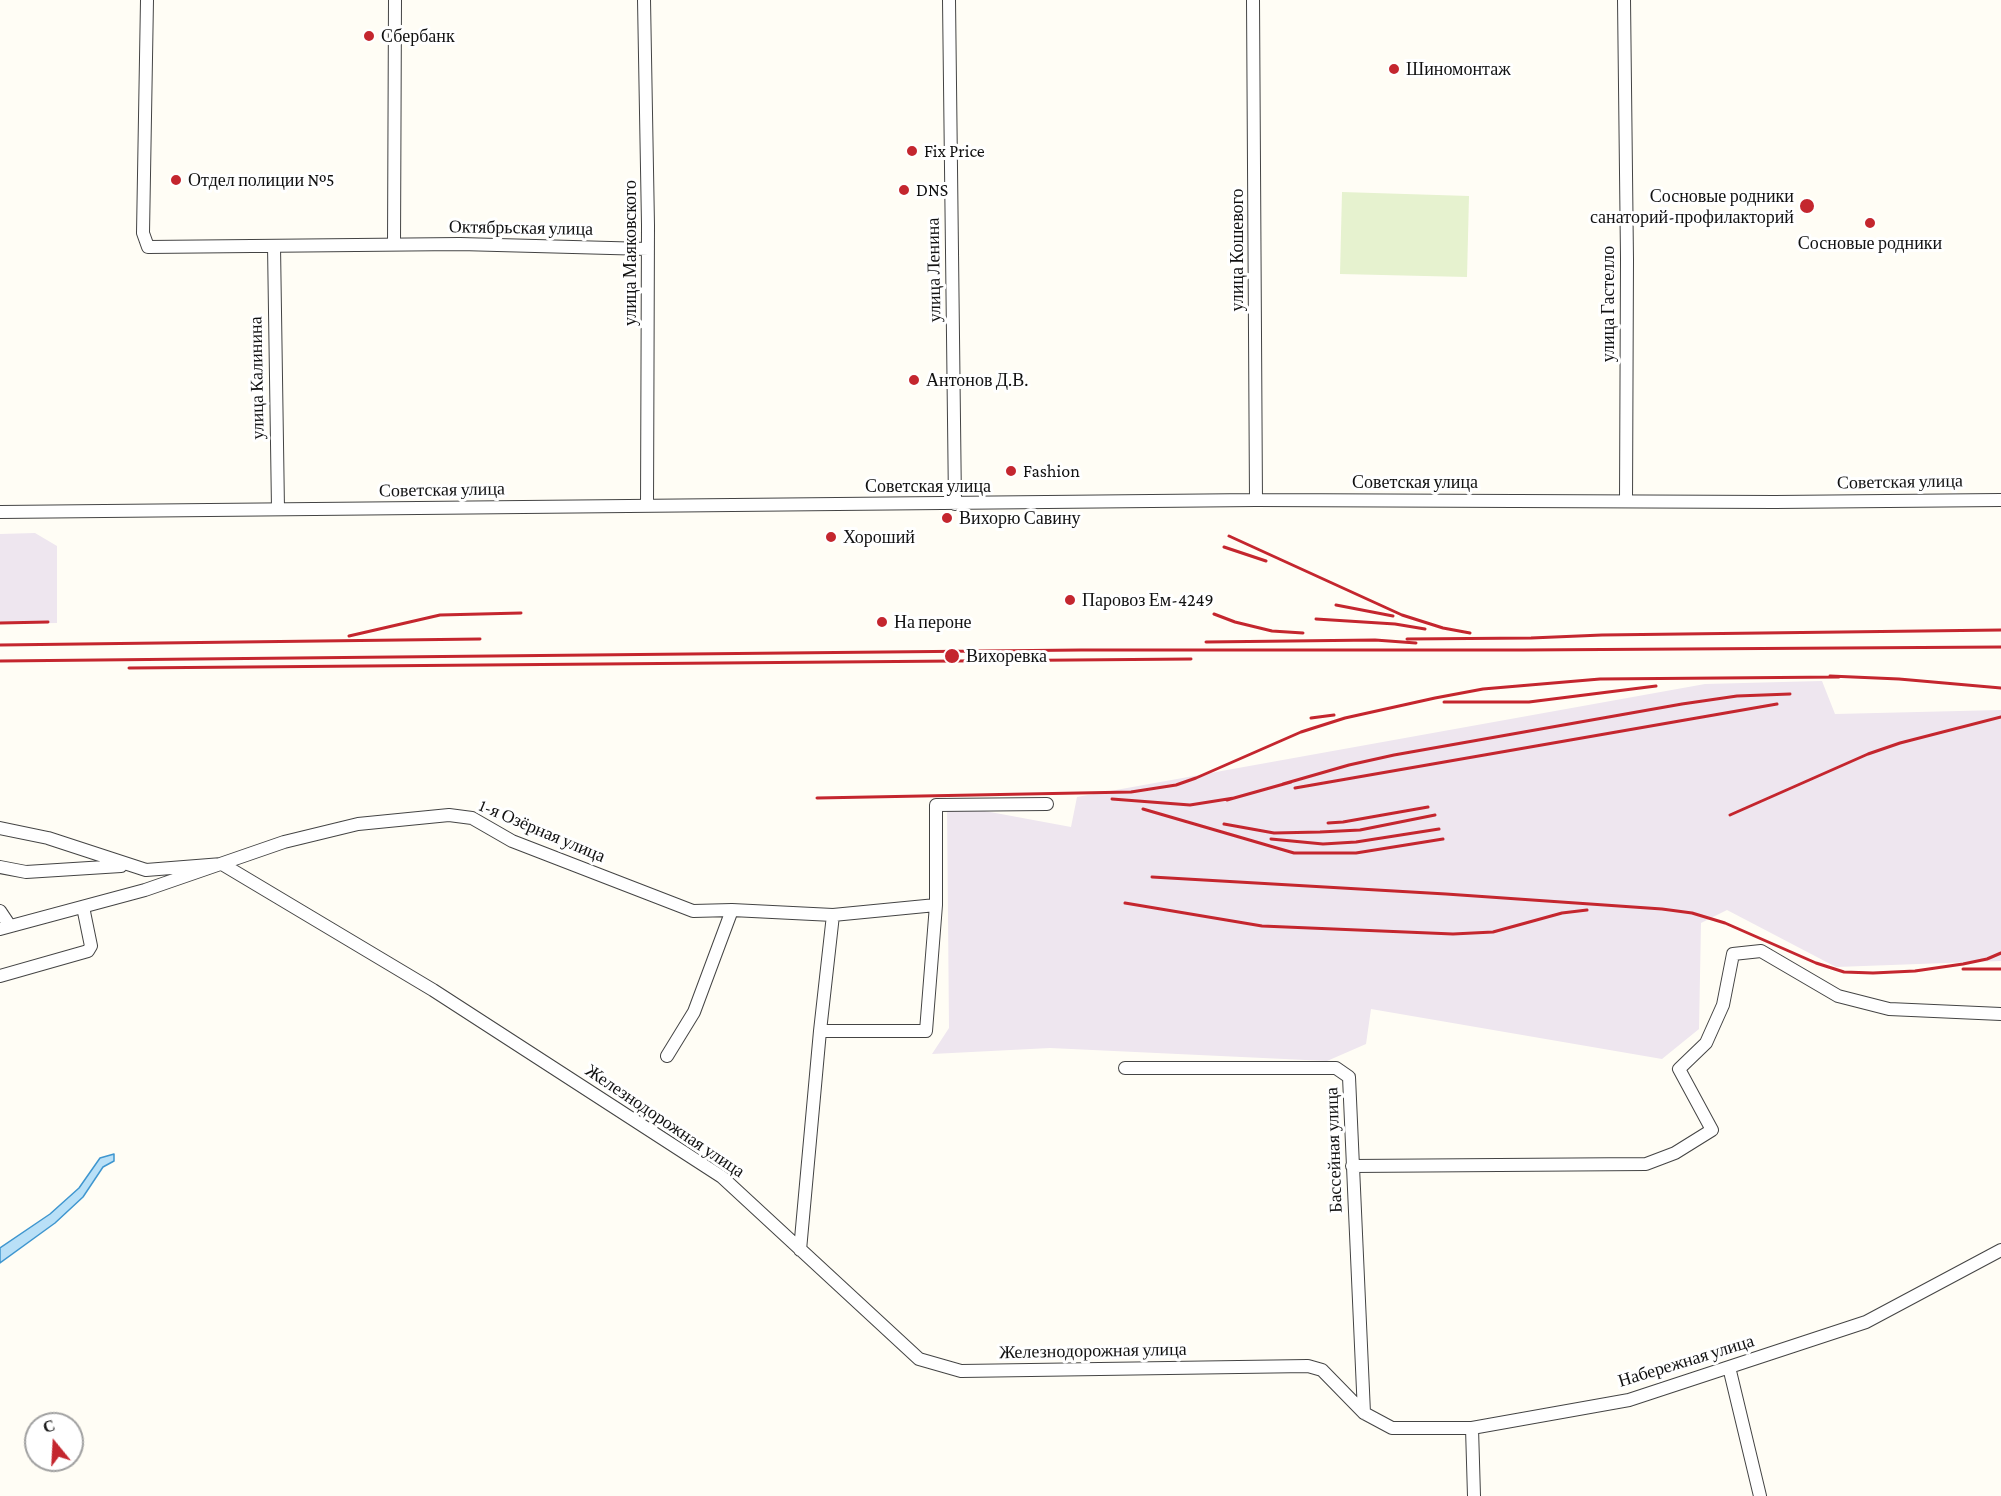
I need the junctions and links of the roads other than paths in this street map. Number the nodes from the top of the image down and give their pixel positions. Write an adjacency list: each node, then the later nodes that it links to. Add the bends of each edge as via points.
1 (147, 0): 8 (street, Октябрьская улица, via 143,233 148,247)
2 (395, 0): 7 (street)
3 (644, 0): 9 (street, улица Маяковского)
4 (949, 0): 13 (street, улица Ленина)
5 (1253, 0): 10 (street, улица Кошевого)
6 (1624, 0): 12 (street, улица Гастелло)
7 (394, 244): 8 (street, Октябрьская улица); 9 (street, Октябрьская улица)
8 (274, 246): 15 (street, улица Калинина)
9 (648, 249): 14 (street, улица Маяковского)
10 (1256, 500): 12 (street, Советская улица); 13 (street, Советская улица)
11 (2001, 500): 12 (street, Советская улица)
12 (1626, 501)
13 (955, 504): 14 (street, Советская улица)
14 (647, 506): 15 (street, Советская улица)
15 (278, 510): 16 (street, Советская улица)
16 (0, 513)
17 (1047, 804): 22 (street, via 936,805)
18 (0, 828): 20 (street, via 48,838)
19 (222, 864): 20 (street, via 146,870); 23 (street, 1-я Озёрная улица); 24 (street, 1-я Озёрная улица, via 284,842 358,824 449,815 472,818 512,841 693,911); 34 (street, Железнодорожная улица, via 433,990 722,1177)
20 (128, 866): 21 (street, via 26,872)
21 (0, 867)
22 (936, 905): 26 (street, 1-я Озёрная улица); 30 (street, via 926,1031)
23 (83, 907): 27 (street, 1-я Озёрная улица); 28 (street, via 91,946 88,951)
24 (732, 910): 26 (street, 1-я Озёрная улица); 31 (street, via 694,1012)
25 (0, 911): 27 (street)
26 (834, 915): 30 (street)
27 (5, 928)
28 (0, 976)
29 (2001, 1014): 33 (street, via 1889,1009 1838,996 1761,951 1733,954 1723,1005 1706,1043 1678,1069 1712,1130 1675,1153 1646,1164)
30 (820, 1031): 34 (street)
31 (667, 1056)
32 (1125, 1068): 33 (street, Бассейная улица, via 1336,1068 1349,1077)
33 (1352, 1166): 37 (street, Бассейная улица)
34 (800, 1250): 37 (street, Железнодорожная улица, via 919,1359 960,1371 1308,1366 1322,1370)
35 (2001, 1250): 36 (street, Набережная улица, via 1866,1322)
36 (1729, 1367): 38 (street, Набережная улица, via 1629,1400); 40 (street)
37 (1365, 1413): 38 (street, Набережная улица, via 1392,1428)
38 (1472, 1428): 39 (street)
39 (1474, 1496)
40 (1760, 1496)

